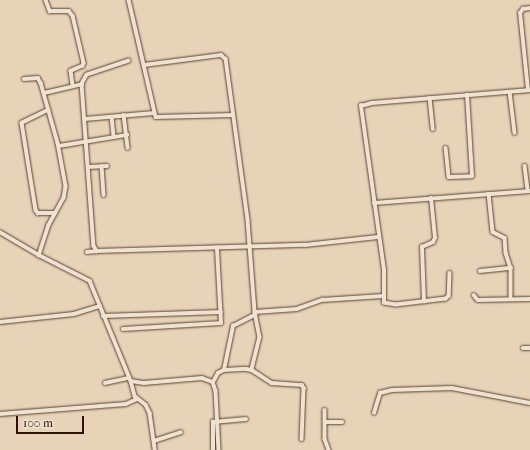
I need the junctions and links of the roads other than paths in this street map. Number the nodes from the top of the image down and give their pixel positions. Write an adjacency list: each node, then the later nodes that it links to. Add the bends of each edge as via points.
1 (46, 0): 8 (street, via 50,11 68,10 73,16 84,64 71,71)
2 (129, 0): 5 (street)
3 (530, 8): 9 (street, via 523,9 520,13)
4 (129, 61): 7 (street, via 87,75)
5 (144, 65): 15 (street); 16 (street, via 223,56)
6 (24, 79): 11 (street, via 38,78)
7 (82, 84): 8 (street); 19 (street)
8 (73, 86): 11 (street)
9 (529, 90): 10 (street)
10 (510, 92): 12 (street); 21 (street)
11 (44, 93): 14 (street)
12 (467, 95): 13 (street); 27 (street, via 472,176 448,176)
13 (430, 98): 20 (street); 36 (street, via 362,105)
14 (49, 110): 25 (street); 37 (street, via 24,121 23,125 36,210)
15 (154, 113): 16 (street, via 160,118); 17 (street)
16 (233, 115): 40 (street)
17 (124, 116): 18 (street); 22 (street)
18 (112, 117): 19 (street); 23 (street)
19 (85, 119): 24 (street)
20 (434, 129)
21 (515, 133)
22 (127, 135): 23 (street); 26 (street)
23 (114, 137): 24 (street)
24 (87, 141): 25 (street); 31 (street)
25 (59, 146): 37 (street, via 66,186 64,198)
26 (128, 148)
27 (446, 148)
28 (102, 166): 29 (street); 31 (street); 34 (street)
29 (107, 166)
30 (525, 166): 32 (street)
31 (89, 167): 42 (street, via 94,246)
32 (529, 191): 33 (street)
33 (490, 194): 35 (street); 45 (street, via 493,232 504,236)
34 (104, 195)
35 (431, 198): 36 (street); 52 (street, via 435,238 433,242 422,247)
36 (374, 203): 39 (street)
37 (55, 213): 44 (street)
38 (0, 232): 44 (street)
39 (378, 237): 40 (street, via 321,244); 49 (street, via 384,270)
40 (251, 247): 41 (street); 55 (street)
41 (217, 248): 42 (street); 54 (street)
42 (97, 251): 43 (street)
43 (86, 252)
44 (39, 256): 53 (street, via 86,278 92,284)
45 (511, 268): 46 (street); 50 (street)
46 (480, 271)
47 (450, 273): 52 (street, via 448,298)
48 (474, 295): 50 (street, via 478,300)
49 (383, 296): 52 (street, via 386,305); 55 (street, via 327,300 297,309)
50 (511, 298): 51 (street)
51 (530, 299)
52 (424, 302)
53 (100, 306): 56 (street); 57 (street, via 74,314)
54 (221, 312): 56 (street); 58 (street, via 221,322 216,325)
55 (255, 313): 61 (street, via 233,326); 62 (street, via 260,342)
56 (103, 316): 63 (street)
57 (0, 322)
58 (123, 329)
59 (523, 348): 60 (street)
60 (530, 348)
61 (224, 370): 62 (street); 64 (street, via 218,373)
62 (252, 370): 76 (street, via 272,383 303,386)
63 (130, 380): 64 (street, via 144,383 202,378); 65 (street); 66 (street)
64 (213, 382): 72 (street)
65 (104, 383)
66 (137, 399): 70 (street, via 120,404); 77 (street, via 148,408)
67 (530, 403): 69 (street, via 452,388 392,390 380,393)
68 (325, 410): 73 (street)
69 (374, 413)
70 (0, 414)
71 (246, 419): 72 (street)
72 (218, 420): 79 (street, via 212,425); 80 (street)
73 (325, 422): 74 (street); 81 (street, via 325,439)
74 (342, 422)
75 (181, 432): 77 (street)
76 (302, 439)
77 (154, 440): 78 (street)
78 (155, 450)
79 (213, 450)
80 (219, 450)
81 (329, 450)

